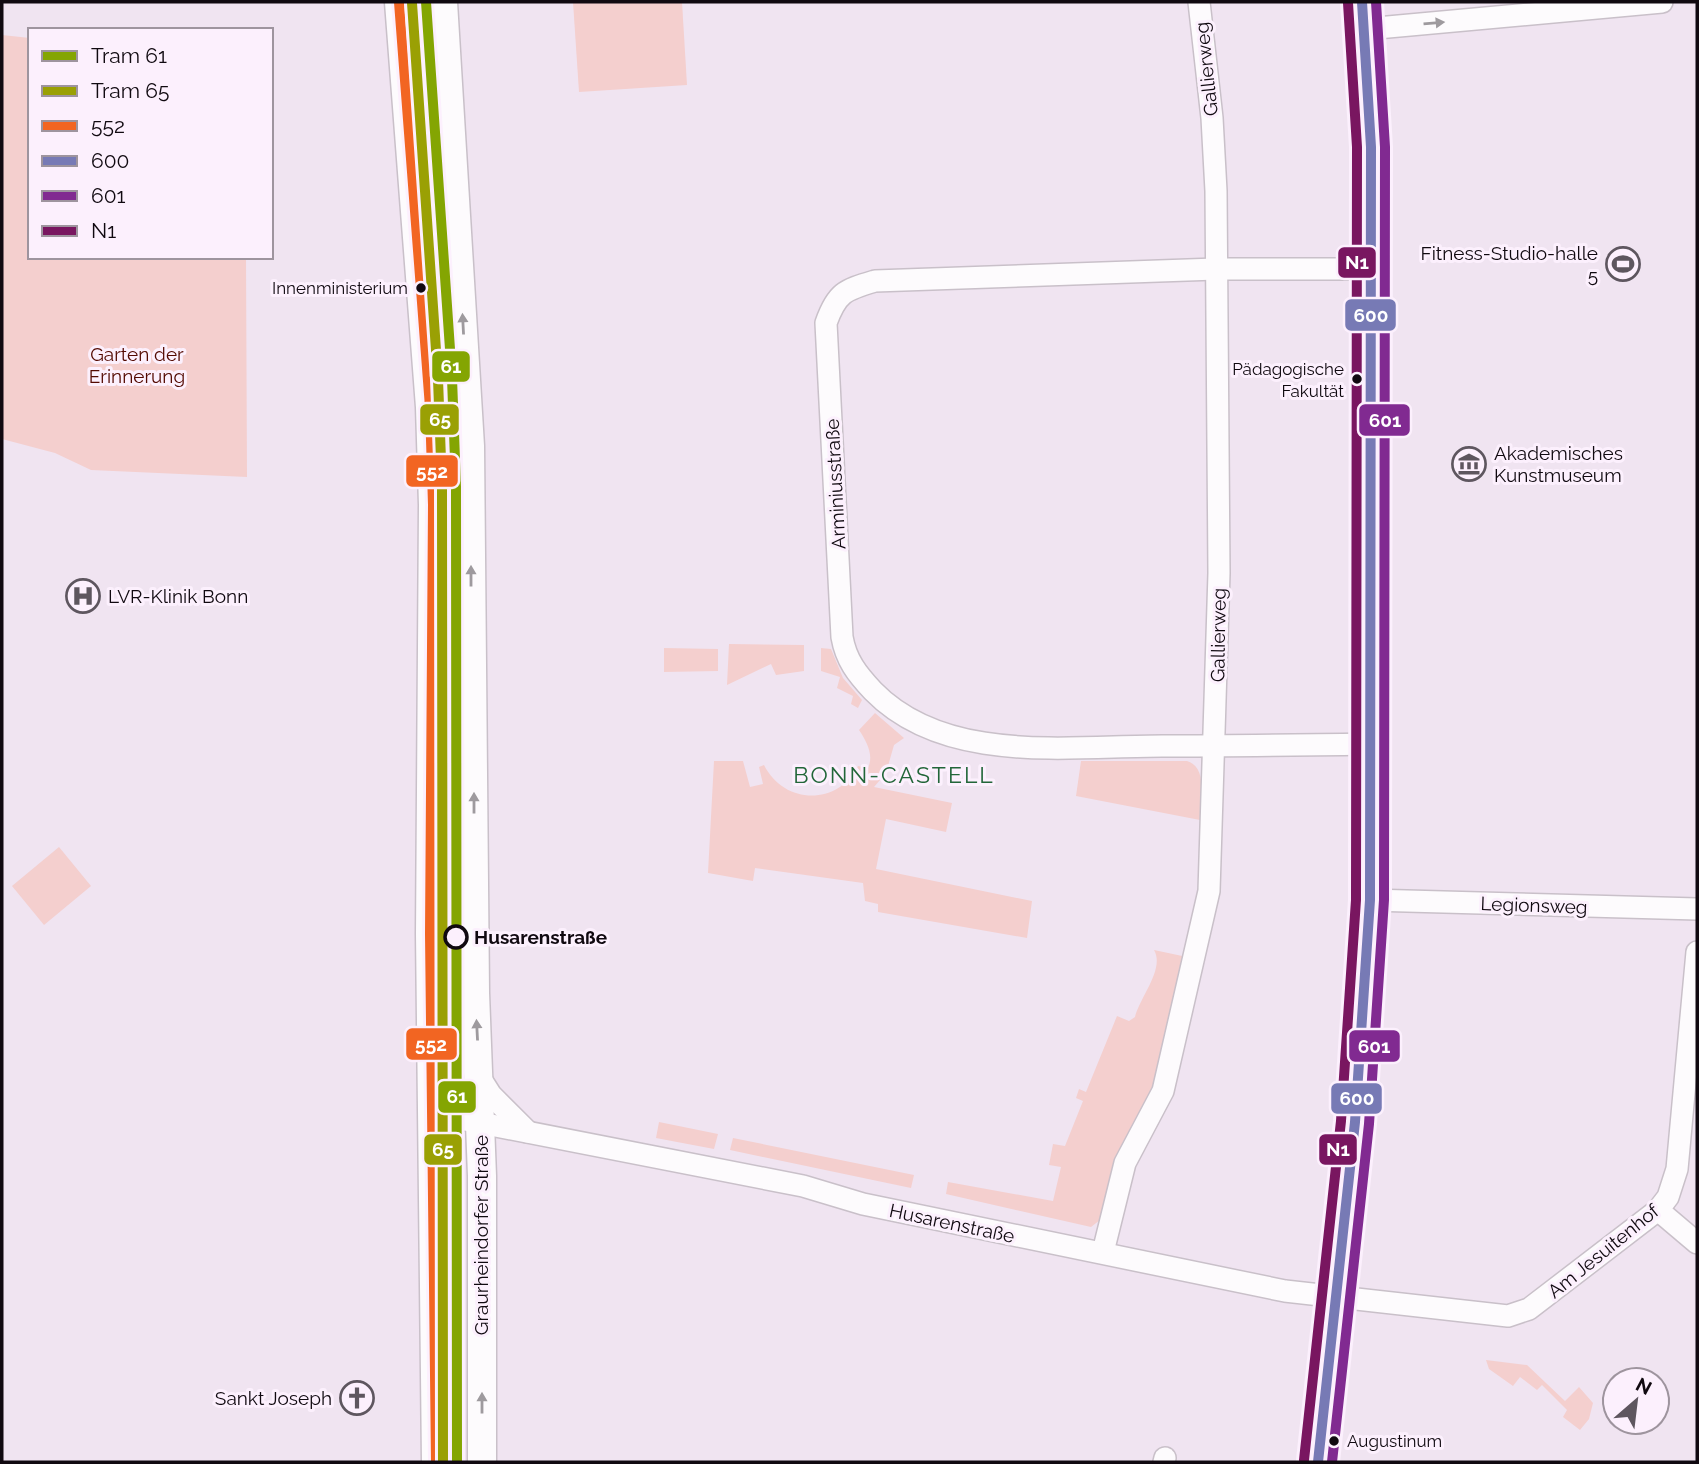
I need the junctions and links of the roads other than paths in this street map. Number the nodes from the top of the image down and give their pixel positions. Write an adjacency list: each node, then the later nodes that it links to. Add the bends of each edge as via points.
1 (399, 2): 15 (main road, via 430,407)
2 (443, 2): 14 (main road, Graurheindorfer Straße, one-way to 2, via 470,446)
3 (1199, 2): 7 (street, Gallierweg, via 1212,118)
4 (1362, 2): 6 (main road)
5 (1662, 2): 6 (street, one-way to 5)
6 (1366, 29): 8 (main road)
7 (1216, 269): 8 (street, Arminiusstraße); 10 (street, Gallierweg); 10 (street, Arminiusstraße, via 876,281 846,289 833,304 826,323 842,637 851,665 863,681 902,715 965,739 1032,747)
8 (1371, 269): 9 (main road)
9 (1370, 744): 10 (street, Arminiusstraße); 11 (main road)
10 (1216, 746): 22 (street, Gallierweg, via 1209,891 1174,1048 1163,1091 1125,1163)
11 (1370, 900): 12 (street, Legionsweg); 23 (main road)
12 (1697, 909)
13 (1697, 952): 20 (street, Am Jesuitenhof, via 1677,1169 1668,1197)
14 (479, 1076): 17 (main road, Graurheindorfer Straße); 18 (street)
15 (434, 1084): 16 (street, via 440,1109); 19 (main road)
16 (450, 1117): 17 (street, Husarenstraße); 19 (street)
17 (481, 1123): 18 (street, Husarenstraße); 25 (main road, Graurheindorfer Straße, one-way to 17)
18 (528, 1132): 22 (street, Husarenstraße)
19 (433, 1141): 24 (main road)
20 (1658, 1210): 21 (street); 23 (street, Am Jesuitenhof, via 1529,1309 1508,1316)
21 (1697, 1243)
22 (1102, 1252): 23 (street, Husarenstraße)
23 (1337, 1299): 26 (main road)
24 (434, 1457)
25 (482, 1462)
26 (1318, 1462)

